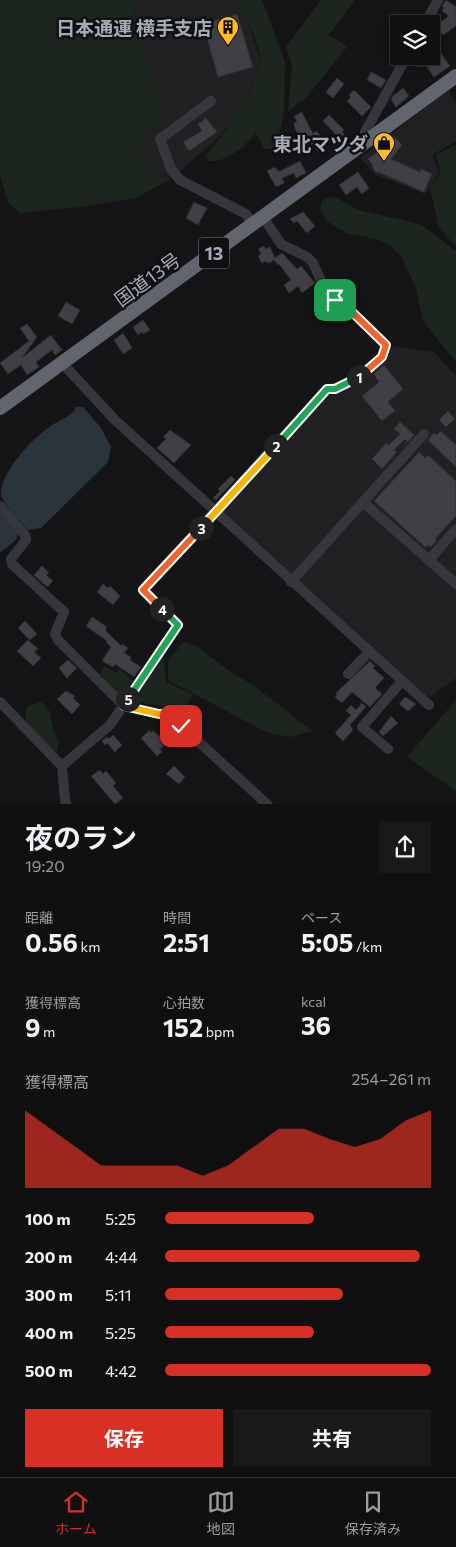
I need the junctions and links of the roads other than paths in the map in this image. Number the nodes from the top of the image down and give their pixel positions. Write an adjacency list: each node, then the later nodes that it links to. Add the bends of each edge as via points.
1 (438, 0): 2 (street)
2 (430, 15)
3 (402, 65): 6 (street, via 365,132)
4 (456, 76): 6 (highway, 13)
5 (211, 101): 7 (street, via 160,139 170,169 180,180)
6 (365, 142): 7 (highway, 国道13号 / 13)
7 (258, 220): 8 (highway, 国道13号 / 13); 13 (street, via 281,244 307,257 327,294 347,307 386,345 385,351 363,376 335,389 327,389)
8 (63, 364): 9 (highway, 国道13号 / 13); 13 (street, via 115,420)
9 (0, 408)
10 (424, 434): 11 (street)
11 (363, 502): 15 (street); 16 (street)
12 (0, 506): 23 (street, via 25,535 26,540 12,559 12,564 64,612 55,634 58,640)
13 (215, 512): 16 (street); 23 (street, via 143,590 178,625)
14 (456, 529): 15 (street)
15 (430, 560): 17 (street)
16 (291, 582): 18 (street)
17 (456, 584)
18 (369, 652): 19 (street); 20 (street)
19 (348, 674)
20 (402, 681): 22 (street); 24 (street, via 362,727)
21 (0, 702): 25 (street)
22 (429, 705)
23 (124, 706): 25 (street, via 110,725); 27 (street, via 168,714)
24 (388, 749)
25 (62, 766): 26 (street)
26 (68, 804)
27 (268, 804)

